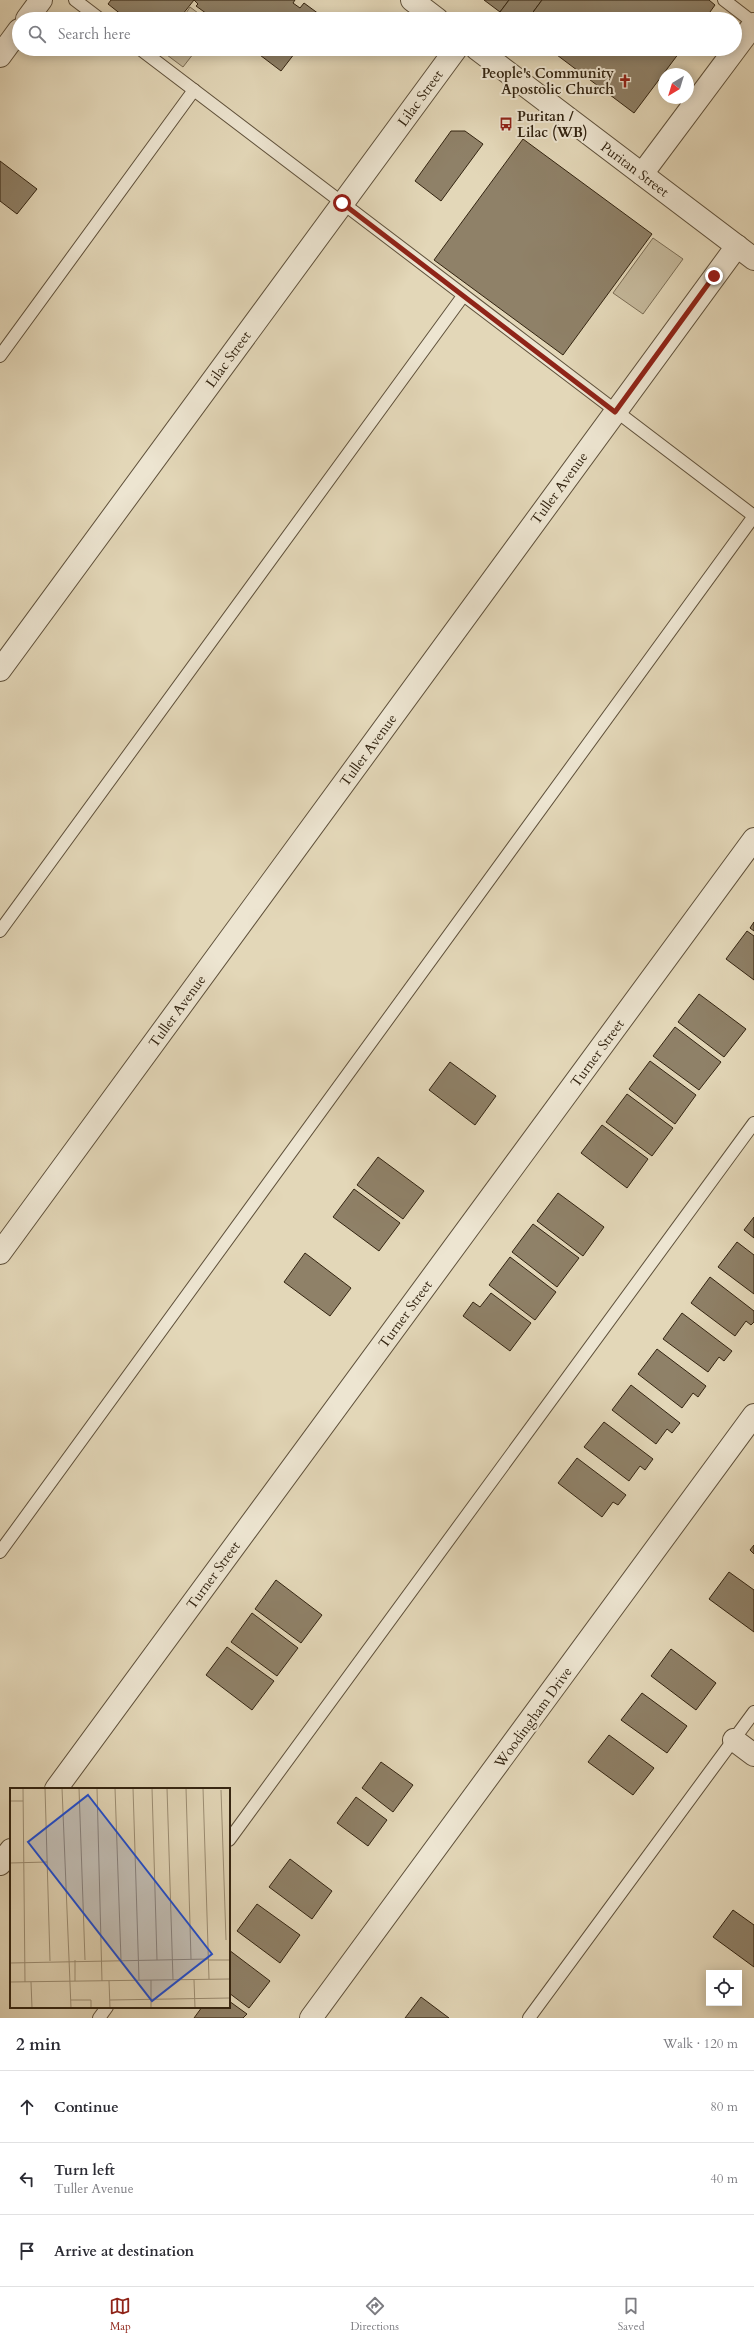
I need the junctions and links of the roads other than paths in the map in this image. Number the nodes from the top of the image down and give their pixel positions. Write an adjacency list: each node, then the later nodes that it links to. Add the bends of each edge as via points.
1 (41, 0): 5 (street)
2 (75, 0): 6 (lane)
3 (412, 0): 7 (street)
4 (724, 0): 8 (lane)
5 (32, 12)
6 (91, 12)
7 (428, 12)
8 (740, 12)
9 (742, 14): 10 (lane)
10 (754, 23): 11 (street)
11 (742, 39)
12 (12, 40): 13 (street)
13 (0, 56)
14 (149, 56): 18 (lane)
15 (451, 56): 20 (street, Lilac Street)
16 (486, 56): 19 (street, Puritan Street)
17 (730, 56): 19 (street)
18 (194, 90): 20 (lane); 24 (lane)
19 (642, 174): 21 (street, Puritan Street)
20 (342, 203): 23 (lane); 27 (street, Lilac Street)
21 (737, 246): 22 (street, Puritan Street); 25 (street, Tuller Avenue)
22 (754, 259)
23 (463, 296): 25 (lane); 29 (lane)
24 (0, 356)
25 (615, 412): 26 (lane); 31 (street, Tuller Avenue)
26 (754, 516): 33 (lane)
27 (0, 670)
28 (754, 839): 37 (street, Turner Street)
29 (0, 931)
30 (754, 1123): 38 (lane)
31 (0, 1253)
32 (754, 1415): 43 (street, Woodingham Drive)
33 (0, 1552)
34 (754, 1712): 35 (lane)
35 (734, 1740): 36 (street); 44 (lane)
36 (754, 1756)
37 (57, 1788)
38 (230, 1839)
39 (10, 1851): 40 (street)
40 (0, 1864)
41 (106, 2008): 42 (lane)
42 (99, 2018)
43 (311, 2018)
44 (529, 2018)

